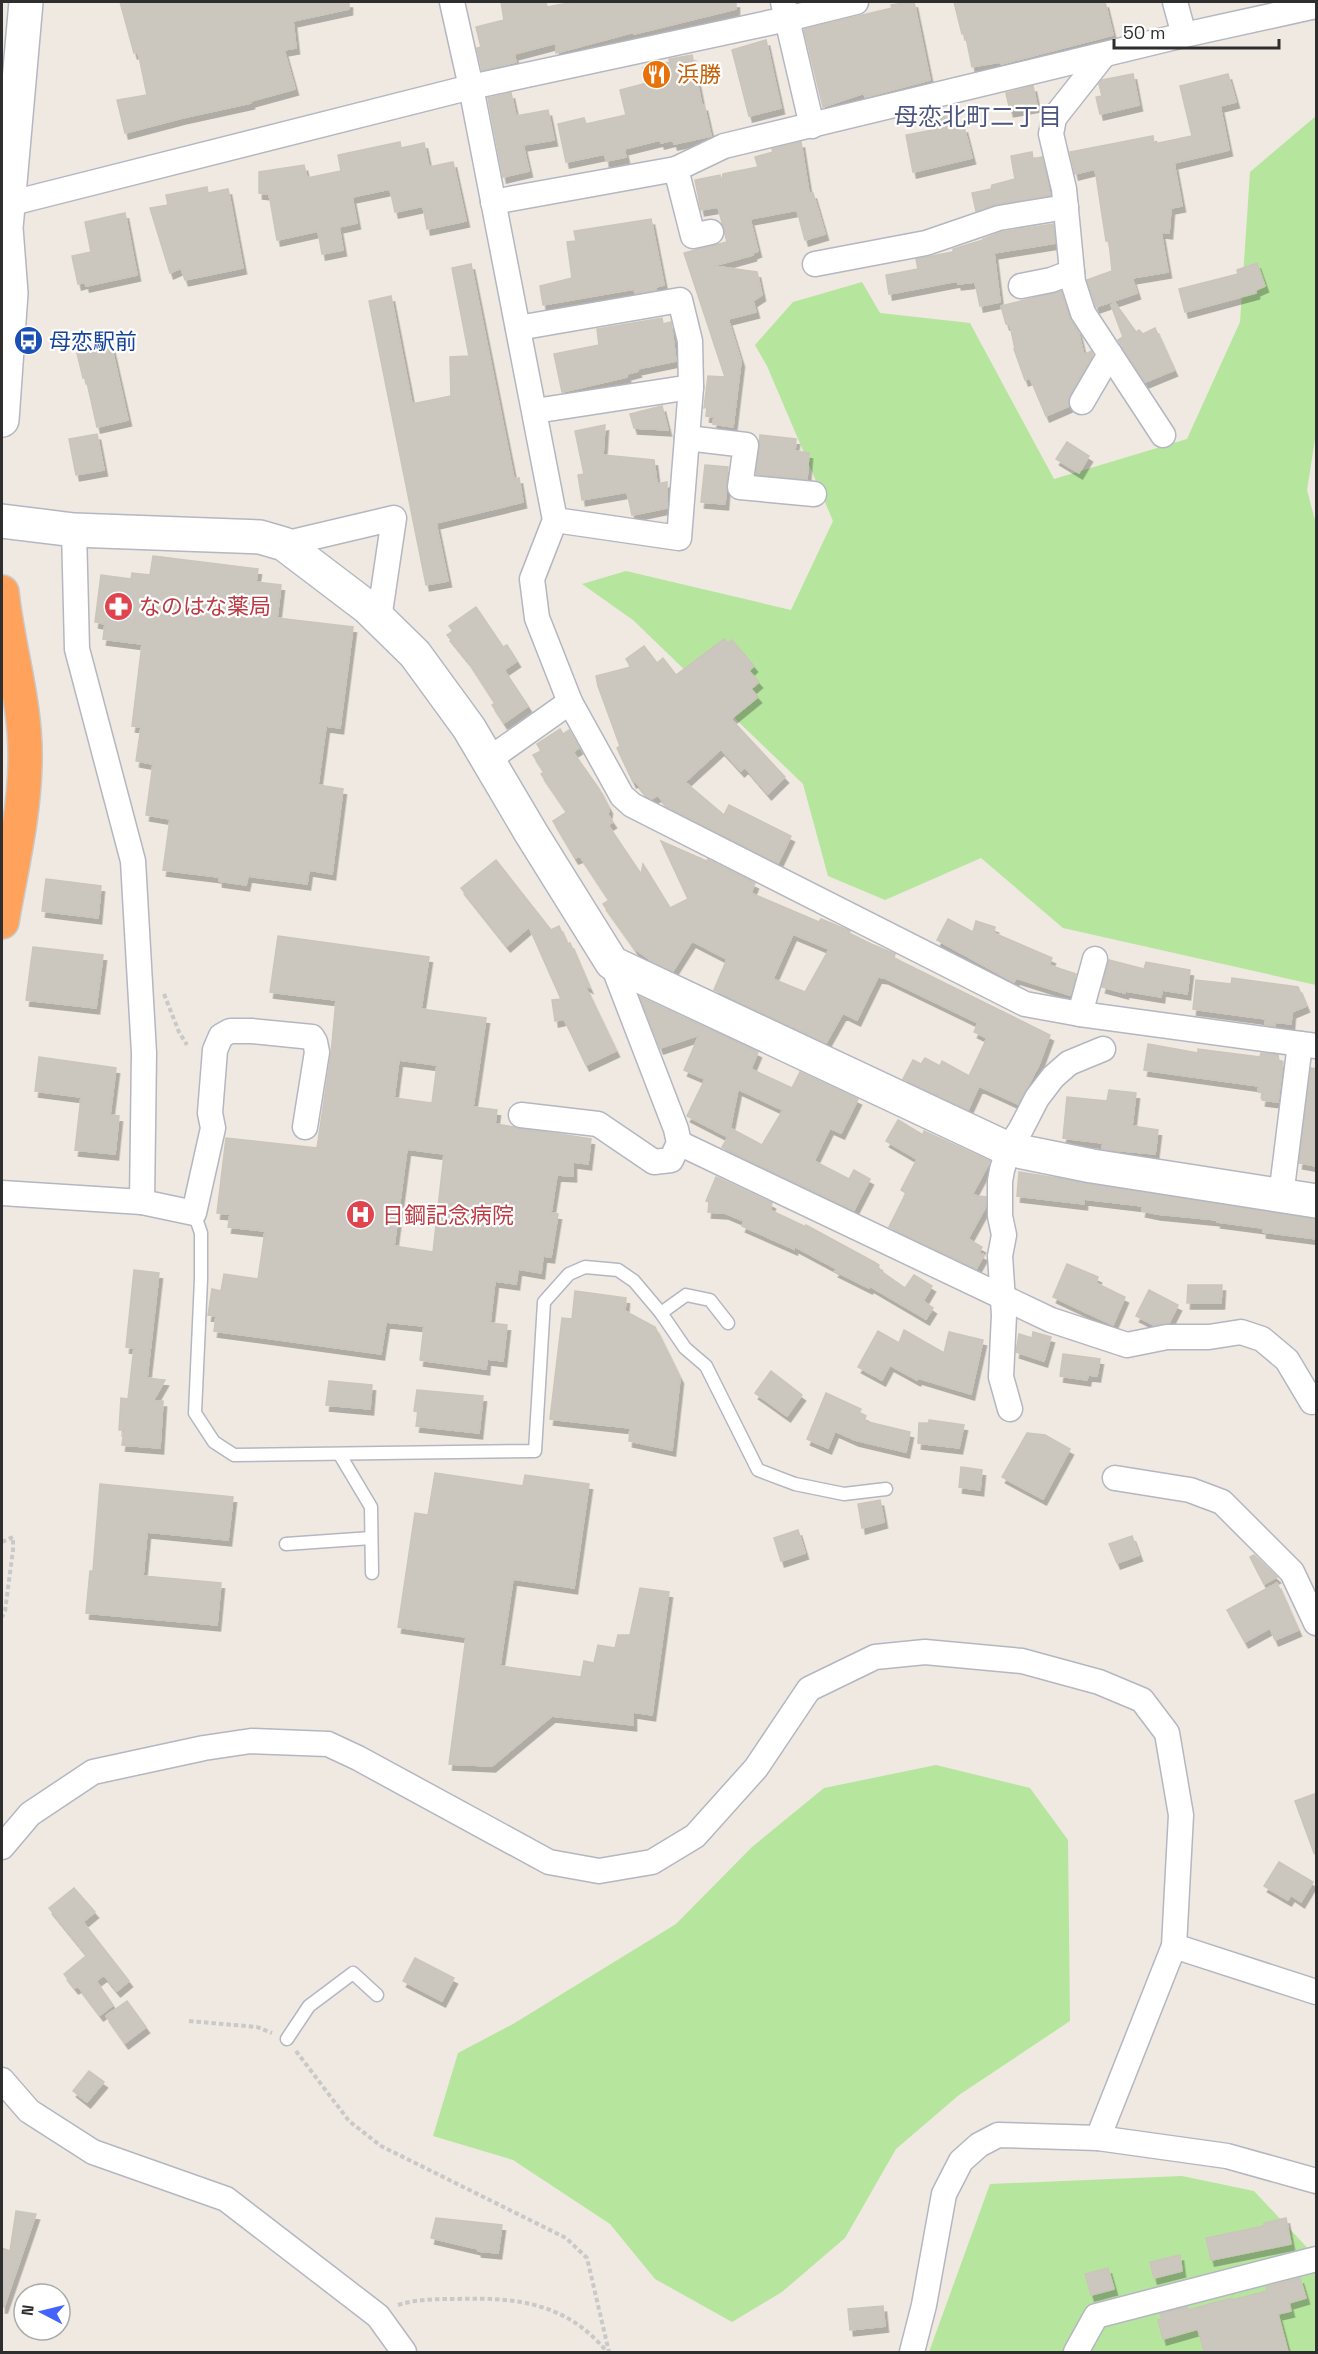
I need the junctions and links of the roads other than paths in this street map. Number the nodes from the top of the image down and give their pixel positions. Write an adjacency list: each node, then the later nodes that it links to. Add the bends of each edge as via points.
1 (26, 2): 14 (street)
2 (452, 2): 9 (street)
3 (856, 2): 6 (street)
4 (1176, 2): 7 (street)
5 (1317, 6): 7 (street)
6 (785, 10): 9 (street); 10 (street)
7 (1184, 35): 8 (street)
8 (1103, 56): 10 (street); 13 (street, via 1054,118 1051,134)
9 (471, 87): 12 (street); 14 (street)
10 (812, 126): 11 (street, via 724,146)
11 (676, 169): 12 (street); 15 (street, via 693,236)
12 (493, 202): 19 (street)
13 (1066, 207): 16 (street, via 999,218 926,243); 17 (street)
14 (5, 225): 24 (street, via 11,293)
15 (711, 232)
16 (815, 264)
17 (1072, 272): 18 (street); 20 (street, via 1083,313)
18 (1021, 286)
19 (518, 328): 21 (street, via 680,300 690,341); 23 (street)
20 (1110, 354): 22 (street); 25 (street)
21 (691, 387): 23 (street); 26 (street)
22 (1082, 402)
23 (536, 411): 28 (street)
24 (2, 420)
25 (1163, 435)
26 (687, 438): 27 (street, via 746,445 740,487); 28 (street, via 679,538)
27 (814, 494)
28 (555, 520): 34 (street, via 532,579 537,618)
29 (2, 521): 30 (street)
30 (74, 530): 31 (street, via 260,537); 48 (street, via 77,649 133,861 144,1053)
31 (284, 544): 33 (street); 33 (street, via 394,518)
32 (2, 592): 36 (highway, via 22,709 25,764)
33 (379, 618): 35 (street, via 415,654)
34 (570, 702): 35 (street); 39 (street, via 622,796 632,805 1025,1004)
35 (488, 760): 38 (street)
36 (2, 922)
37 (1095, 959): 39 (street)
38 (612, 963): 44 (street); 45 (street)
39 (1080, 1014): 40 (street)
40 (1308, 1045): 47 (street)
41 (1103, 1049): 45 (street, via 1069,1063 1053,1077)
42 (521, 1114): 44 (street, via 598,1124 654,1162 671,1160)
43 (305, 1127): 50 (street, via 317,1052 312,1037 252,1031 230,1031 221,1036 215,1050 210,1113 213,1128)
44 (680, 1143): 51 (street)
45 (1008, 1149): 47 (street); 51 (street, via 1000,1181)
46 (2, 1193): 48 (street)
47 (1281, 1196): 49 (street)
48 (142, 1202): 50 (street)
49 (1317, 1202)
50 (194, 1213): 56 (lane, via 201,1233 195,1413 214,1442 234,1455)
51 (1003, 1298): 54 (street, via 1051,1320 1126,1345 1167,1336 1209,1337 1241,1332 1262,1339 1287,1360); 55 (street, via 1001,1377)
52 (661, 1313): 53 (lane, via 686,1295 710,1300); 56 (lane, via 634,1281 618,1270 585,1267 569,1274 544,1302 535,1451); 58 (lane, via 685,1348 705,1366 758,1470 795,1484 844,1494)
53 (728, 1323)
54 (1312, 1402)
55 (1010, 1409)
56 (340, 1455): 59 (lane, via 371,1507)
57 (1115, 1478): 62 (street, via 1190,1490 1222,1502 1292,1572)
58 (886, 1489)
59 (371, 1538): 60 (lane); 61 (lane)
60 (286, 1544)
61 (372, 1573)
62 (1317, 1623)
63 (2, 1847): 64 (street, via 30,1814 93,1772 251,1742 328,1744 549,1862 599,1871 652,1862 694,1836 710,1820 756,1768 809,1689 876,1657 925,1652 1022,1661 1099,1682 1142,1700 1167,1733 1180,1815)
64 (1174, 1946): 65 (street); 69 (street)
65 (1317, 1992)
66 (377, 1995): 67 (lane, via 353,1973 309,2006)
67 (287, 2039)
68 (2, 2080): 72 (street, via 28,2111 93,2152 226,2199 378,2316)
69 (1098, 2138): 70 (street, via 1227,2156); 73 (street, via 998,2135 961,2161 944,2194)
70 (1317, 2181)
71 (1317, 2259): 74 (street, via 1096,2316)
72 (404, 2352)
73 (912, 2352)
74 (1076, 2352)

